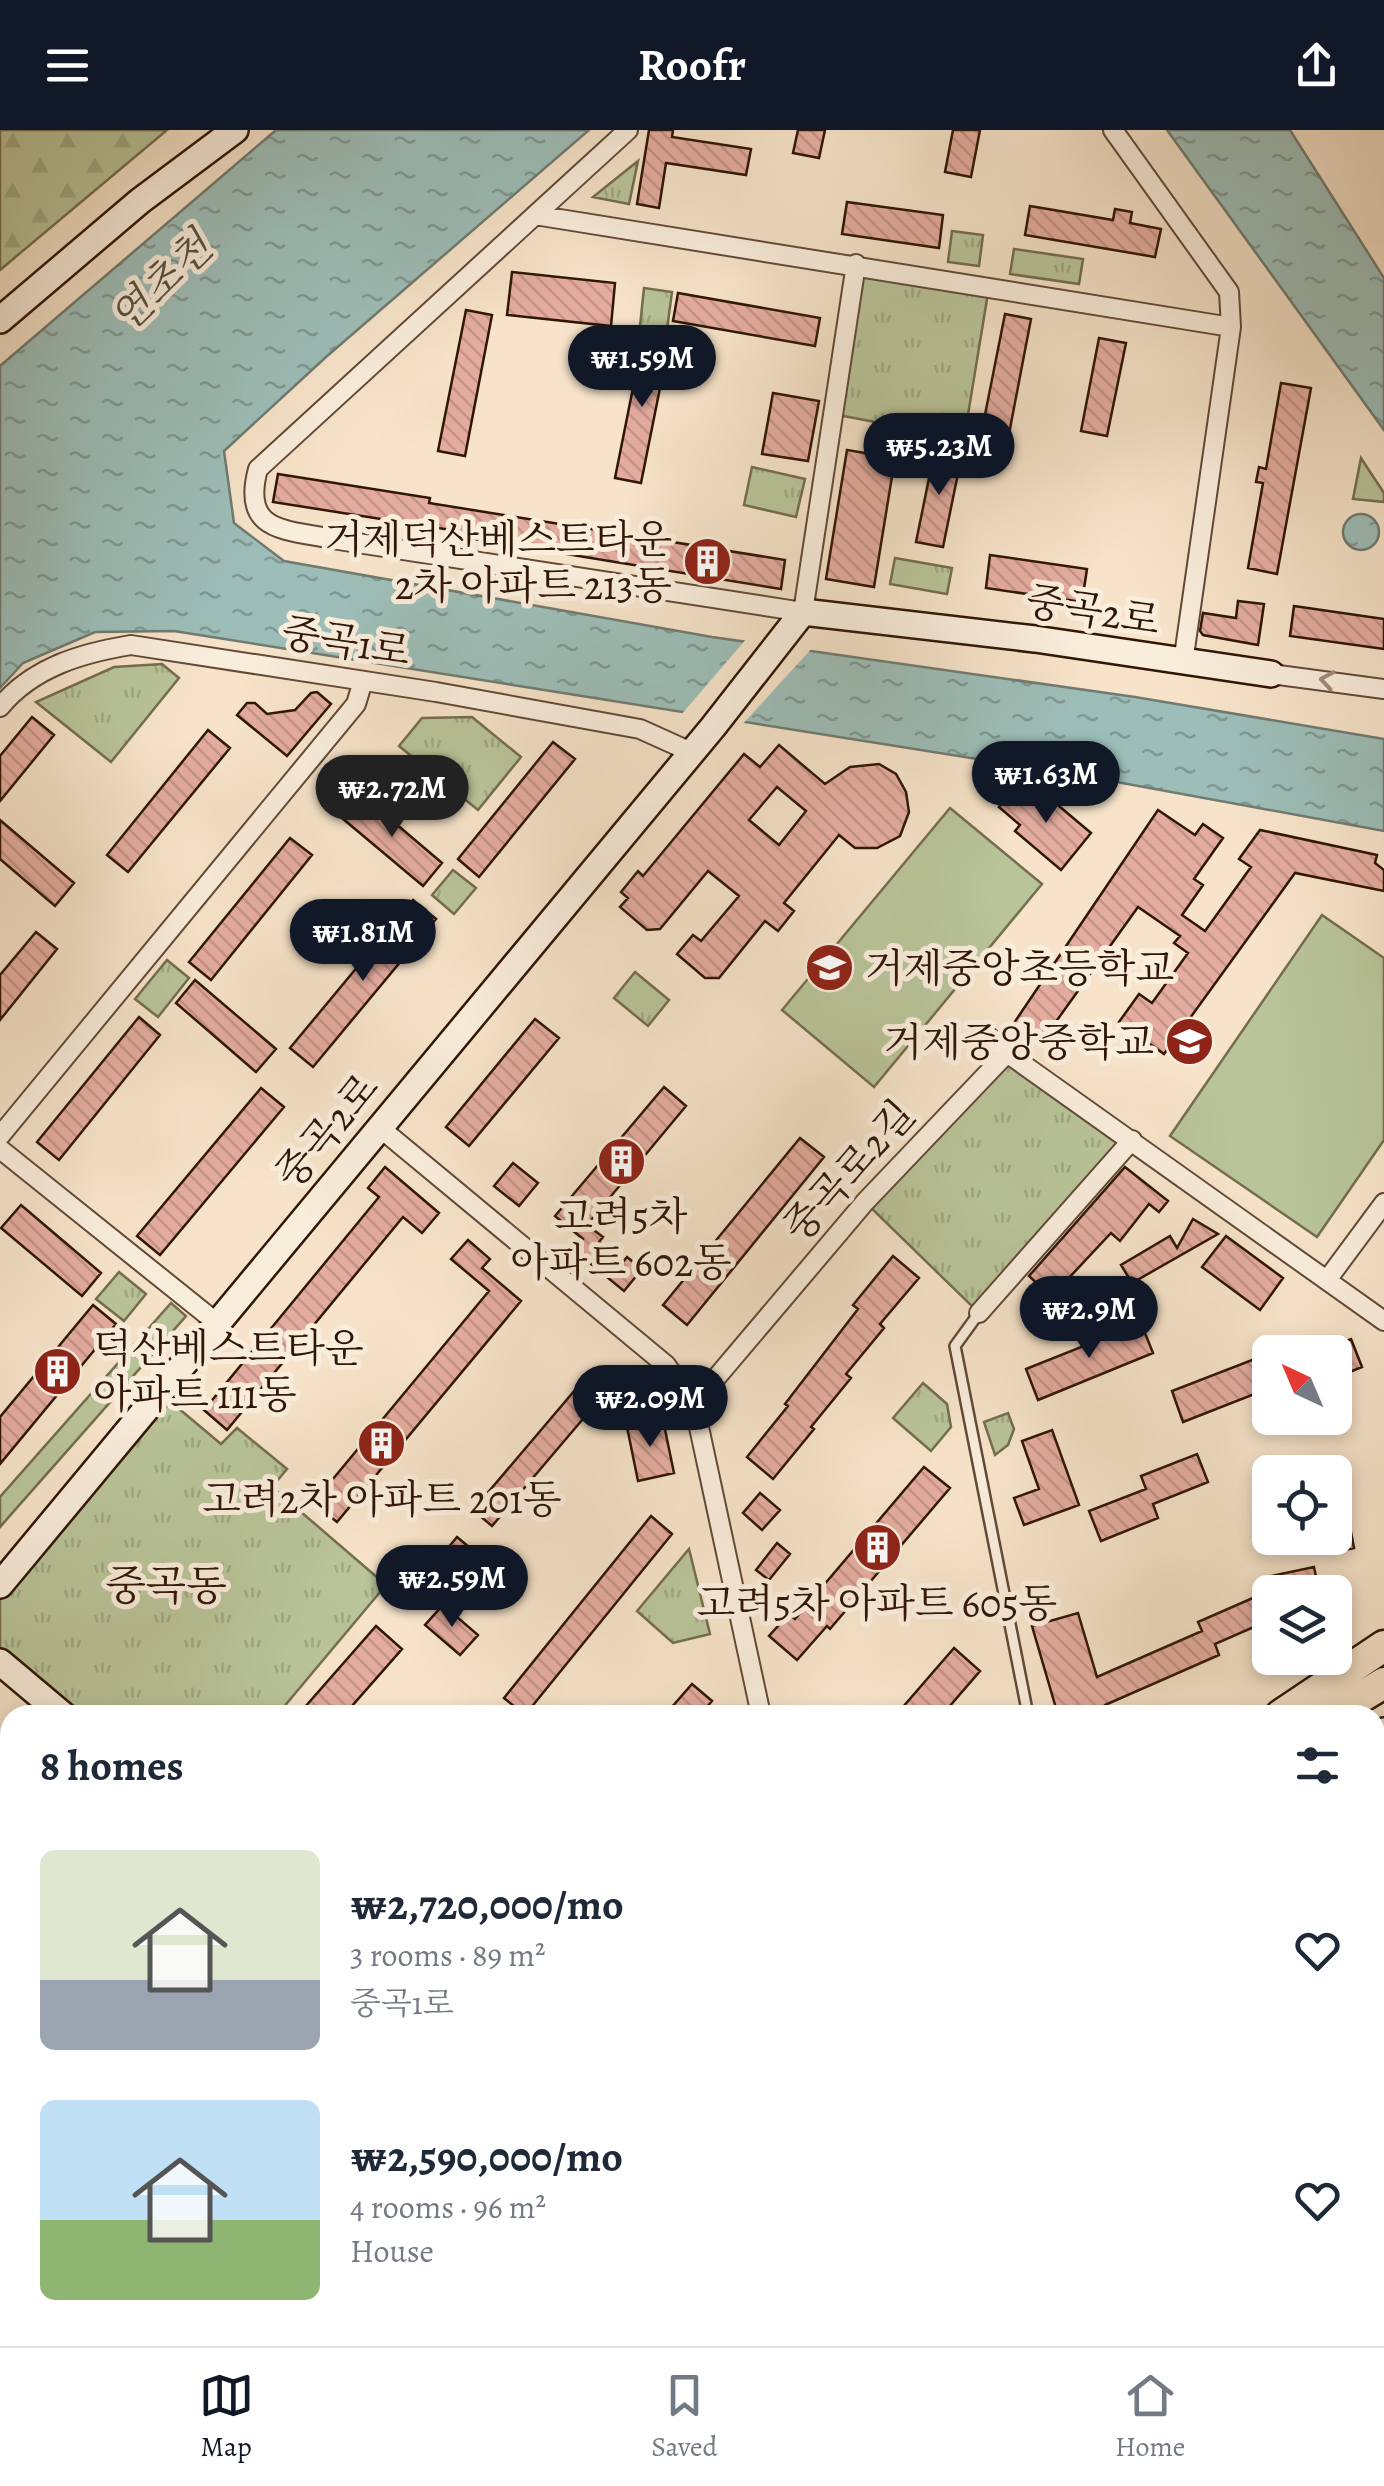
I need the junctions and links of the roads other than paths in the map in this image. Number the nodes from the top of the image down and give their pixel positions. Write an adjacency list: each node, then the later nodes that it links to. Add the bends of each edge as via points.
1 (235, 130): 6 (street)
2 (628, 130): 4 (street)
3 (1113, 130): 7 (street, via 1229,292)
4 (536, 215): 5 (street); 8 (street, via 258,469 256,510 274,526 332,540)
5 (856, 264): 7 (street); 8 (street)
6 (0, 320)
7 (1231, 327): 9 (street)
8 (799, 617): 9 (street, 중곡2로, via 1036,639); 14 (street, 중곡2로)
9 (1183, 663): 10 (street, 중곡2로)
10 (1270, 674): 12 (street, 중곡2로, one-way to 10)
11 (363, 681): 13 (street, 중곡1로, via 131,645 31,677); 14 (street, 중곡1로, via 640,729); 18 (street, via 356,704)
12 (1384, 689)
13 (0, 707)
14 (691, 752): 17 (street, 중곡2로)
15 (982, 1030): 16 (street)
16 (1006, 1054): 19 (street); 26 (street, 중곡로2길, via 864,1202)
17 (379, 1127): 25 (street, 중곡2로); 26 (street, via 666,1365)
18 (0, 1136)
19 (1132, 1140): 22 (street); 23 (street)
20 (0, 1149): 25 (street)
21 (1384, 1203): 22 (street)
22 (1326, 1280): 24 (street)
23 (979, 1312): 33 (lane, via 955,1346)
24 (1384, 1321)
25 (216, 1324): 27 (street, 중곡2로)
26 (694, 1404): 32 (street)
27 (0, 1586)
28 (1384, 1646): 34 (main road)
29 (0, 1662): 31 (street)
30 (1384, 1683): 35 (main road)
31 (51, 1705)
32 (759, 1705)
33 (1026, 1705)
34 (1297, 1705)
35 (1348, 1705)

